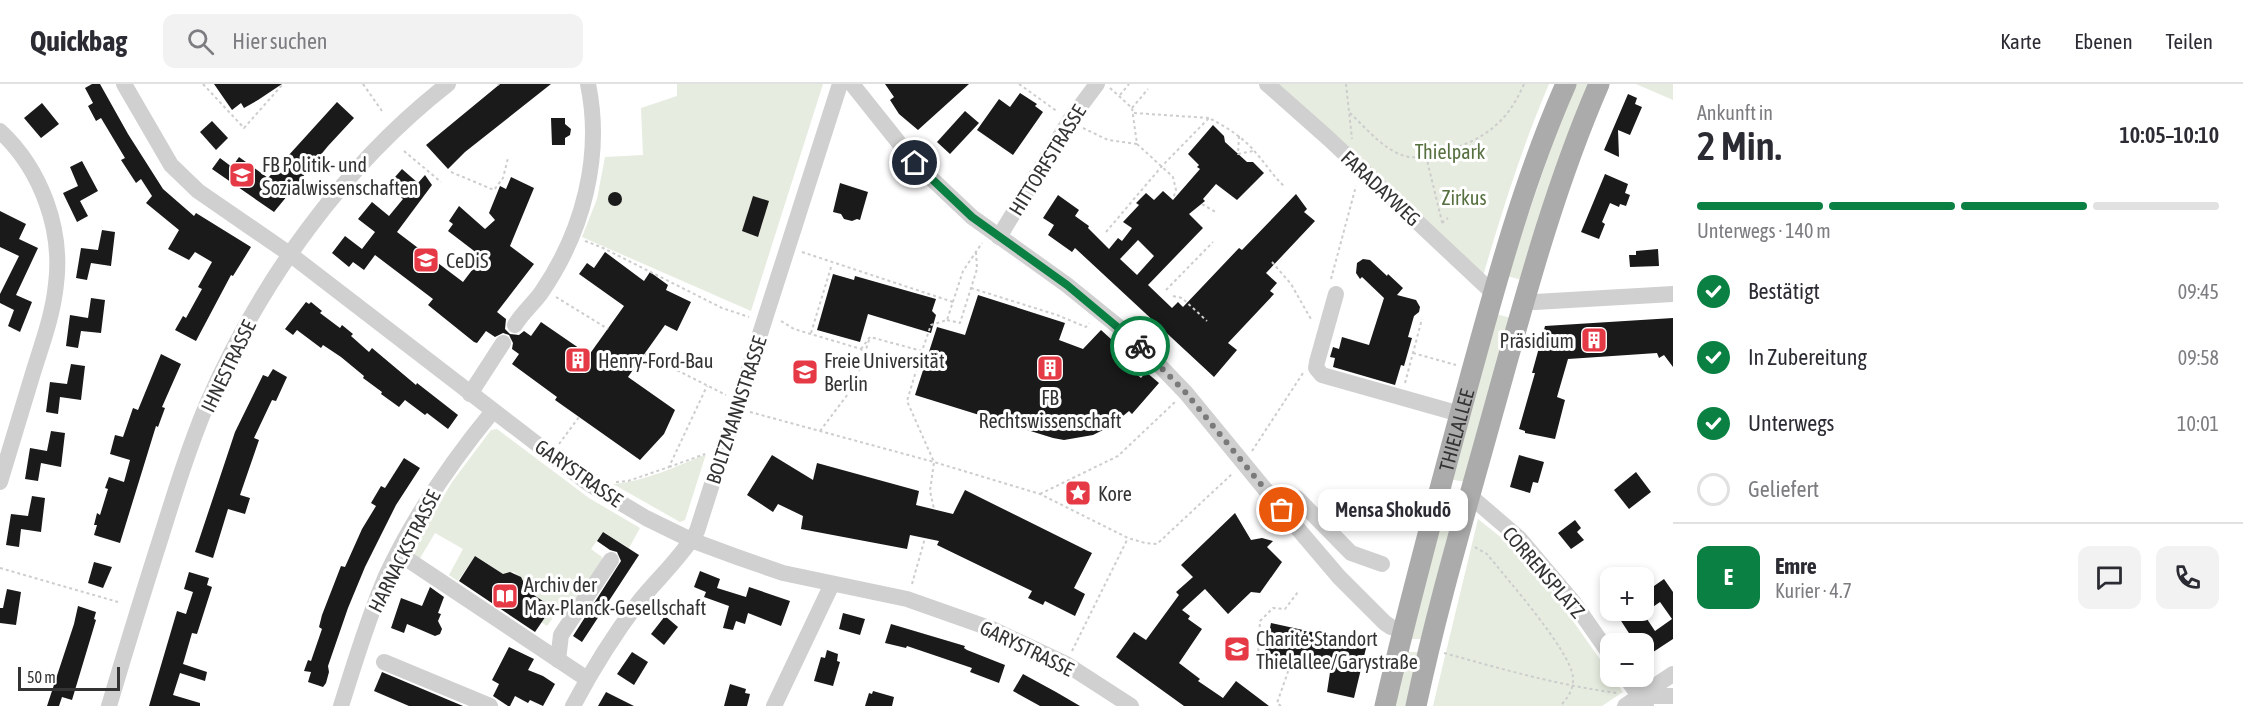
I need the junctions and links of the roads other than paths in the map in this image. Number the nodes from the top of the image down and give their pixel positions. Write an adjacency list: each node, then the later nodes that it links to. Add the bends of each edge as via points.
1 (124, 84): 12 (street, GARYSTRASSE, via 171,165 225,211)
2 (448, 84): 12 (street, IHNESTRASSE, via 387,138 335,195)
3 (588, 84): 17 (street, via 594,139 591,173 582,204 556,267)
4 (840, 84): 26 (street, BOLTZMANNSTRASSE)
5 (852, 84): 11 (street, via 915,163)
6 (1268, 84): 13 (street, FARADAYWEG)
7 (1566, 84): 13 (main road, THIELALLEE, via 1521,200)
8 (1599, 84): 16 (main road, THIELALLEE, via 1552,206)
9 (1102, 85): 11 (street, HITTORFSTRASSE, via 1070,120)
10 (0, 131): 22 (street, via 25,160 46,202 56,245 57,282 48,325)
11 (992, 238): 25 (street, via 1067,285 1136,341 1186,393)
12 (291, 255): 19 (street, GARYSTRASSE); 43 (street, IHNESTRASSE, via 243,330 207,404 183,464)
13 (1493, 293): 16 (main road); 21 (main road, THIELALLEE)
14 (1336, 294): 21 (street, via 1316,368 1322,375)
15 (1673, 294): 16 (street)
16 (1524, 301): 24 (main road, THIELALLEE)
17 (515, 325)
18 (503, 343): 19 (street)
19 (470, 394): 20 (street, GARYSTRASSE)
20 (493, 411): 26 (street, GARYSTRASSE, via 589,484); 27 (street, HARNACKSTRASSE, via 458,453)
21 (1460, 414): 23 (main road, THIELALLEE)
22 (0, 482)
23 (1441, 487): 24 (main road); 33 (main road, THIELALLEE)
24 (1469, 495): 34 (street, CORRENSPLATZ, via 1519,538); 50 (main road, THIELALLEE)
25 (1282, 510): 28 (street, via 1297,498); 31 (street)
26 (691, 540): 32 (street, GARYSTRASSE, via 783,573); 38 (street, BOLTZMANNSTRASSE, via 632,611)
27 (398, 553): 35 (street); 44 (street, HARNACKSTRASSE, via 365,630)
28 (1351, 553): 30 (street); 31 (street)
29 (611, 560): 35 (street, via 561,635)
30 (1382, 564)
31 (1340, 577): 33 (street, via 1385,623)
32 (832, 584): 47 (street); 48 (street, GARYSTRASSE, via 907,599 992,629 1066,664)
33 (1402, 630): 49 (main road, THIELALLEE)
34 (1600, 640)
35 (558, 660): 38 (street)
36 (384, 662): 45 (street)
37 (1673, 674): 42 (street)
38 (587, 679): 46 (street, BOLTZMANNSTRASSE)
39 (1633, 687): 42 (street)
40 (1673, 696): 42 (street)
41 (1624, 700): 42 (street)
42 (1643, 701)
43 (109, 706)
44 (341, 706)
45 (490, 706)
46 (573, 706)
47 (774, 706)
48 (1131, 706)
49 (1385, 706)
50 (1416, 706)

